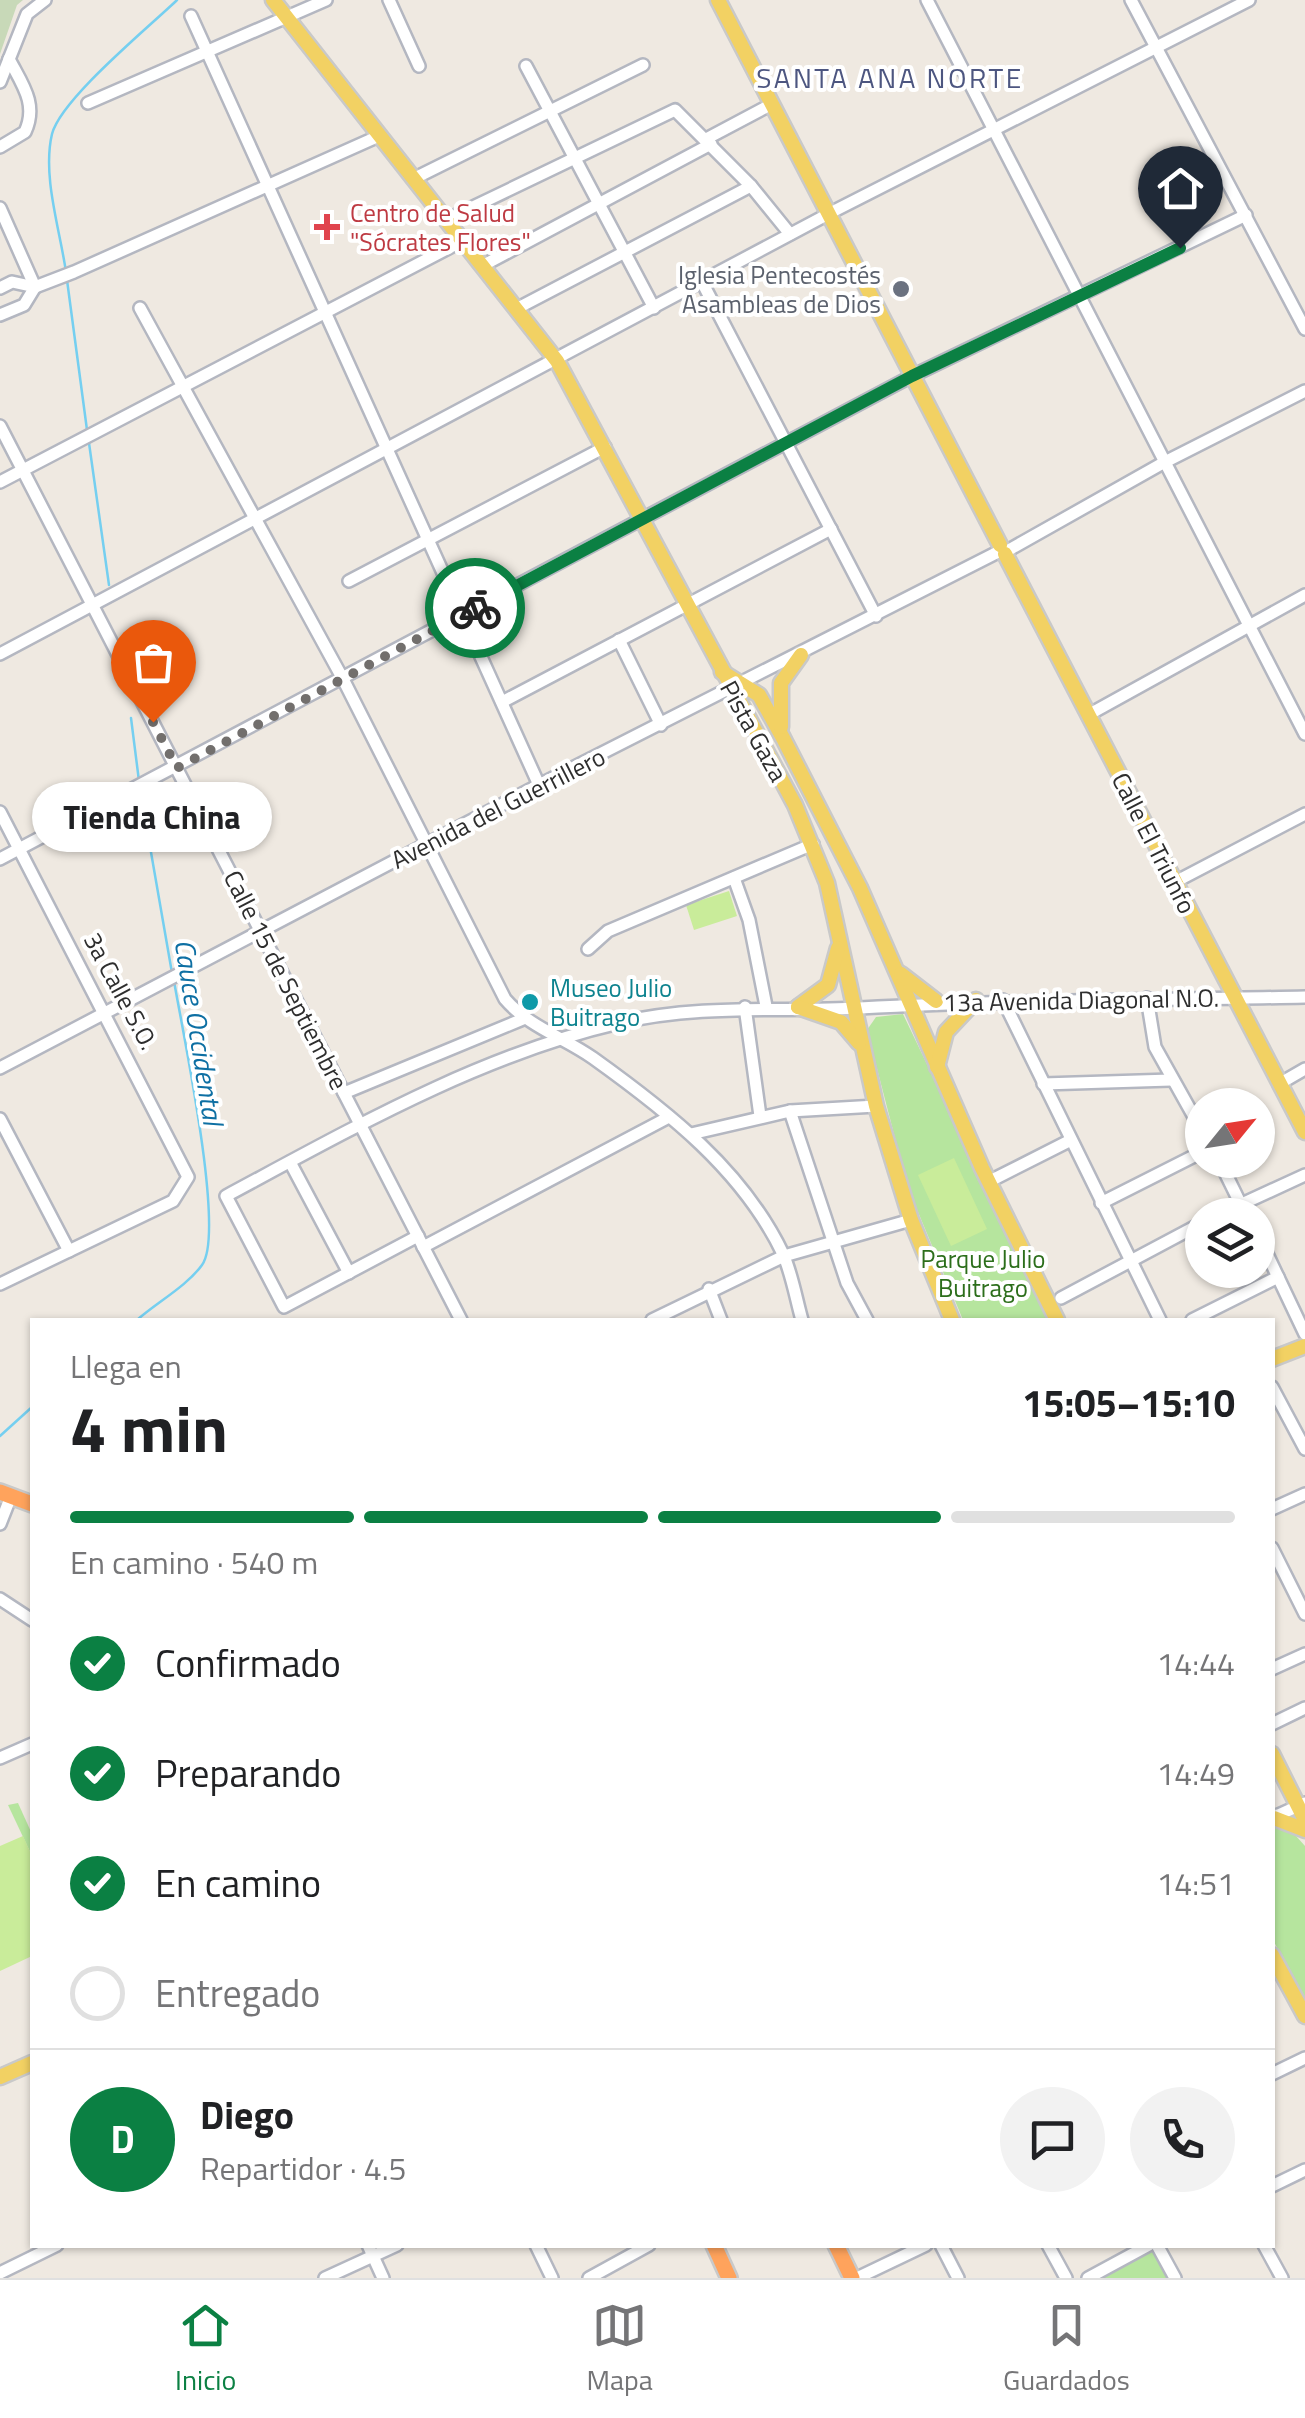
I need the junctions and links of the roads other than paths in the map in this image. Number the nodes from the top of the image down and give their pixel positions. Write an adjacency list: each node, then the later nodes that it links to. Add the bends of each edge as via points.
1 (45, 0): 13 (street, via 27,14)
2 (274, 0): 10 (main road)
3 (326, 0): 10 (street)
4 (389, 0): 15 (street)
5 (718, 0): 19 (main road, Calle El Triunfo)
6 (928, 0): 21 (street)
7 (1131, 0): 11 (street)
8 (1249, 0): 11 (street)
9 (191, 16): 12 (street)
10 (288, 18): 12 (street); 22 (main road)
11 (1155, 44): 21 (street); 32 (street)
12 (208, 52): 18 (street); 27 (street)
13 (8, 60): 17 (street); 24 (street, via 30,98 31,114 25,132)
14 (643, 65): 20 (street)
15 (419, 66)
16 (526, 66): 20 (street)
17 (0, 82)
18 (88, 103)
19 (772, 104): 23 (street); 31 (main road, Calle El Triunfo)
20 (550, 111): 25 (street); 26 (street)
21 (993, 128): 31 (street); 41 (street)
22 (379, 136): 26 (main road); 27 (street)
23 (709, 142): 25 (street, via 675,110); 28 (street); 29 (street)
24 (0, 147)
25 (575, 158): 29 (street); 33 (street)
26 (413, 179): 33 (main road)
27 (268, 185): 39 (street); 45 (street)
28 (751, 186): 34 (street); 36 (street)
29 (600, 203): 36 (street); 37 (street)
30 (0, 208): 39 (street)
31 (828, 214): 34 (street); 49 (main road, Calle El Triunfo)
32 (1246, 215): 41 (street); 47 (street)
33 (446, 220): 35 (main road)
34 (790, 234): 38 (street)
35 (462, 240): 37 (main road); 45 (street)
36 (625, 252): 43 (street); 44 (street)
37 (482, 266): 44 (main road)
38 (702, 282): 43 (street); 53 (street)
39 (34, 287): 40 (street, via 12,282); 46 (street, via 24,305)
40 (0, 288)
41 (1081, 297): 49 (street); 56 (street)
42 (140, 308): 50 (street)
43 (654, 308): 48 (street)
44 (516, 309): 48 (main road)
45 (325, 311): 50 (street); 55 (street)
46 (0, 315)
47 (1305, 329)
48 (557, 361): 54 (main road); 55 (street)
49 (912, 376): 53 (street); 63 (main road, Calle El Triunfo)
50 (182, 384): 57 (street); 59 (street)
51 (1305, 391): 56 (street, Avenida del Guerrillero)
52 (0, 426): 57 (street, Calle 15 de Septiembre)
53 (787, 442): 60 (street); 61 (street)
54 (605, 447): 60 (main road); 62 (street)
55 (388, 450): 59 (street); 62 (street)
56 (1163, 462): 63 (street, Avenida del Guerrillero); 70 (street)
57 (22, 470): 58 (street); 66 (street, Calle 15 de Septiembre)
58 (0, 482)
59 (256, 519): 66 (street); 74 (street)
60 (643, 519): 67 (main road); 68 (street)
61 (831, 529): 67 (street); 69 (street)
62 (427, 537): 64 (street); 68 (street)
63 (1003, 549): 69 (street, Avenida del Guerrillero); 77 (main road, Calle El Triunfo)
64 (348, 582)
65 (1305, 595): 70 (street)
66 (92, 605): 72 (street); 81 (street, Calle 15 de Septiembre)
67 (686, 605): 71 (street); 75 (main road, Pista Gaza, via 721,672)
68 (462, 614): 74 (street); 76 (street)
69 (876, 616): 73 (street, Avenida del Guerrillero)
70 (1248, 626): 77 (street); 79 (street)
71 (620, 640): 76 (street); 78 (street)
72 (0, 654)
73 (801, 656): 75 (street, Avenida del Guerrillero); 80 (main road, via 781,683)
74 (344, 680): 81 (street); 85 (street)
75 (737, 687): 78 (street, Avenida del Guerrillero); 80 (main road, Pista Gaza, via 760,696); 86 (main road, Pista Gaza)
76 (502, 702): 82 (street)
77 (1088, 715): 90 (main road, Calle El Triunfo)
78 (661, 725): 82 (street, Avenida del Guerrillero)
79 (1305, 734)
80 (783, 738): 94 (main road, Pista Gaza)
81 (177, 768): 87 (street); 91 (street, Calle 15 de Septiembre)
82 (539, 784): 85 (street, Avenida del Guerrillero)
83 (0, 812): 87 (street, 3a Calle S.O.)
84 (1305, 814): 90 (street)
85 (429, 844): 91 (street, Avenida del Guerrillero); 107 (street, via 506,999)
86 (813, 844): 89 (street); 92 (main road, Pista Gaza)
87 (19, 849): 88 (street); 106 (street, 3a Calle S.O.)
88 (0, 859)
89 (734, 878): 93 (street, via 608,931); 103 (street)
90 (1175, 882): 97 (main road, Calle El Triunfo)
91 (262, 932): 106 (street, Avenida del Guerrillero); 116 (street, Calle 15 de Septiembre)
92 (839, 933): 104 (main road, via 831,980); 105 (main road, Pista Gaza)
93 (588, 948)
94 (893, 966): 100 (main road); 101 (main road, Pista Gaza)
95 (1147, 998): 97 (street, 13a Avenida Diagonal N.O.); 99 (street, 13a Avenida Diagonal N.O.); 113 (street, via 1156,1047)
96 (1305, 998): 97 (street, 13a Avenida Diagonal N.O.)
97 (1234, 999): 115 (main road, Calle El Triunfo)
98 (976, 1000): 99 (street, 13a Avenida Diagonal N.O.); 100 (street, 13a Avenida Diagonal N.O.); 111 (main road, via 946,1032)
99 (1003, 1000): 114 (street)
100 (936, 1001): 101 (street, 13a Avenida Diagonal N.O.)
101 (909, 1004): 105 (street, 13a Avenida Diagonal N.O.); 111 (main road, Pista Gaza)
102 (745, 1006): 103 (street, 13a Avenida Diagonal N.O.); 108 (street, 13a Avenida Diagonal N.O., via 621,1022); 120 (street)
103 (766, 1006): 104 (street, 13a Avenida Diagonal N.O.)
104 (798, 1007): 105 (street, 13a Avenida Diagonal N.O.); 109 (main road, via 845,1024)
105 (857, 1008): 109 (main road, Pista Gaza)
106 (104, 1013): 110 (street, Avenida del Guerrillero); 137 (street, 3a Calle S.O., via 186,1169 182,1194)
107 (523, 1019): 108 (street); 116 (street)
108 (561, 1038): 121 (street); 123 (street, 13a Avenida Diagonal N.O.)
109 (866, 1057): 118 (main road, Pista Gaza)
110 (0, 1068)
111 (937, 1068): 130 (main road, Pista Gaza)
112 (1305, 1069): 115 (street)
113 (1171, 1080): 114 (street); 117 (street)
114 (1043, 1084): 126 (street)
115 (1280, 1084): 124 (main road, Calle El Triunfo)
116 (344, 1093): 123 (street, Calle 15 de Septiembre)
117 (1185, 1103)
118 (876, 1106): 119 (street); 133 (main road, Pista Gaza)
119 (790, 1111): 120 (street); 136 (street)
120 (760, 1116): 125 (street)
121 (670, 1117): 125 (street); 135 (street)
122 (0, 1119): 137 (street)
123 (360, 1124): 128 (street, 13a Avenida Diagonal N.O.); 135 (street, Calle 15 de Septiembre)
124 (1305, 1132)
125 (691, 1134): 138 (street, via 736,1180)
126 (1071, 1140): 130 (street); 132 (street)
127 (1185, 1161): 132 (street)
128 (290, 1162): 141 (street); 141 (street, 13a Avenida Diagonal N.O., via 226,1196 242,1232 284,1307)
129 (1305, 1175): 131 (street)
130 (988, 1182): 152 (main road, Pista Gaza)
131 (1263, 1198)
132 (1101, 1203): 139 (street)
133 (911, 1220): 136 (street); 151 (main road, Pista Gaza)
134 (1185, 1232): 139 (street)
135 (421, 1242): 141 (street); 146 (street, Calle 15 de Septiembre)
136 (834, 1242): 138 (street); 150 (street)
137 (69, 1250): 143 (street)
138 (784, 1256): 144 (street); 149 (street)
139 (1130, 1260): 145 (street); 153 (street)
140 (1275, 1270): 142 (street)
141 (349, 1273)
142 (1278, 1276): 154 (street); 155 (street)
143 (0, 1284)
144 (709, 1289): 147 (street); 148 (street)
145 (1061, 1298)
146 (460, 1318)
147 (656, 1318)
148 (720, 1318)
149 (801, 1318)
150 (865, 1318)
151 (951, 1318)
152 (1056, 1318)
153 (1159, 1318)
154 (1196, 1318)
155 (1305, 1334)
156 (1305, 1346): 157 (main road)
157 (1275, 1358)
158 (1275, 1393): 159 (street)
159 (1305, 1449)
160 (5, 1494): 162 (highway); 164 (street)
161 (1305, 1494): 163 (street)
162 (30, 1503)
163 (1275, 1508)
164 (0, 1524)
165 (1275, 1554): 167 (street)
166 (0, 1598): 168 (street)
167 (1305, 1614)
168 (30, 1619)
169 (1305, 1654): 170 (street)
170 (1275, 1668)
171 (1305, 1708): 172 (street)
172 (1275, 1723)
173 (30, 1745): 174 (street)
174 (0, 1758)
175 (1275, 1759): 176 (main road)
176 (1303, 1810): 177 (street)
177 (1275, 1817)
178 (1275, 1819): 179 (main road)
179 (1305, 1830)
180 (1277, 1975): 181 (main road)
181 (1305, 2016)
182 (1305, 2058): 184 (street)
183 (30, 2064): 185 (main road)
184 (1275, 2073)
185 (0, 2077)
186 (1305, 2170): 187 (street)
187 (1275, 2185)
188 (51, 2248): 200 (street)
189 (537, 2248): 203 (street)
190 (644, 2248): 204 (street)
191 (715, 2248): 205 (highway)
192 (838, 2248): 206 (highway)
193 (920, 2248): 206 (street)
194 (943, 2248): 207 (street)
195 (1050, 2248): 208 (street)
196 (1147, 2248): 209 (street)
197 (1155, 2248): 210 (street)
198 (1266, 2248): 211 (street)
199 (371, 2251): 201 (street); 202 (street)
200 (0, 2273)
201 (325, 2278)
202 (383, 2278)
203 (552, 2278)
204 (589, 2278)
205 (728, 2278)
206 (855, 2278)
207 (958, 2278)
208 (1066, 2278)
209 (1088, 2278)
210 (1175, 2278)
211 (1282, 2278)

